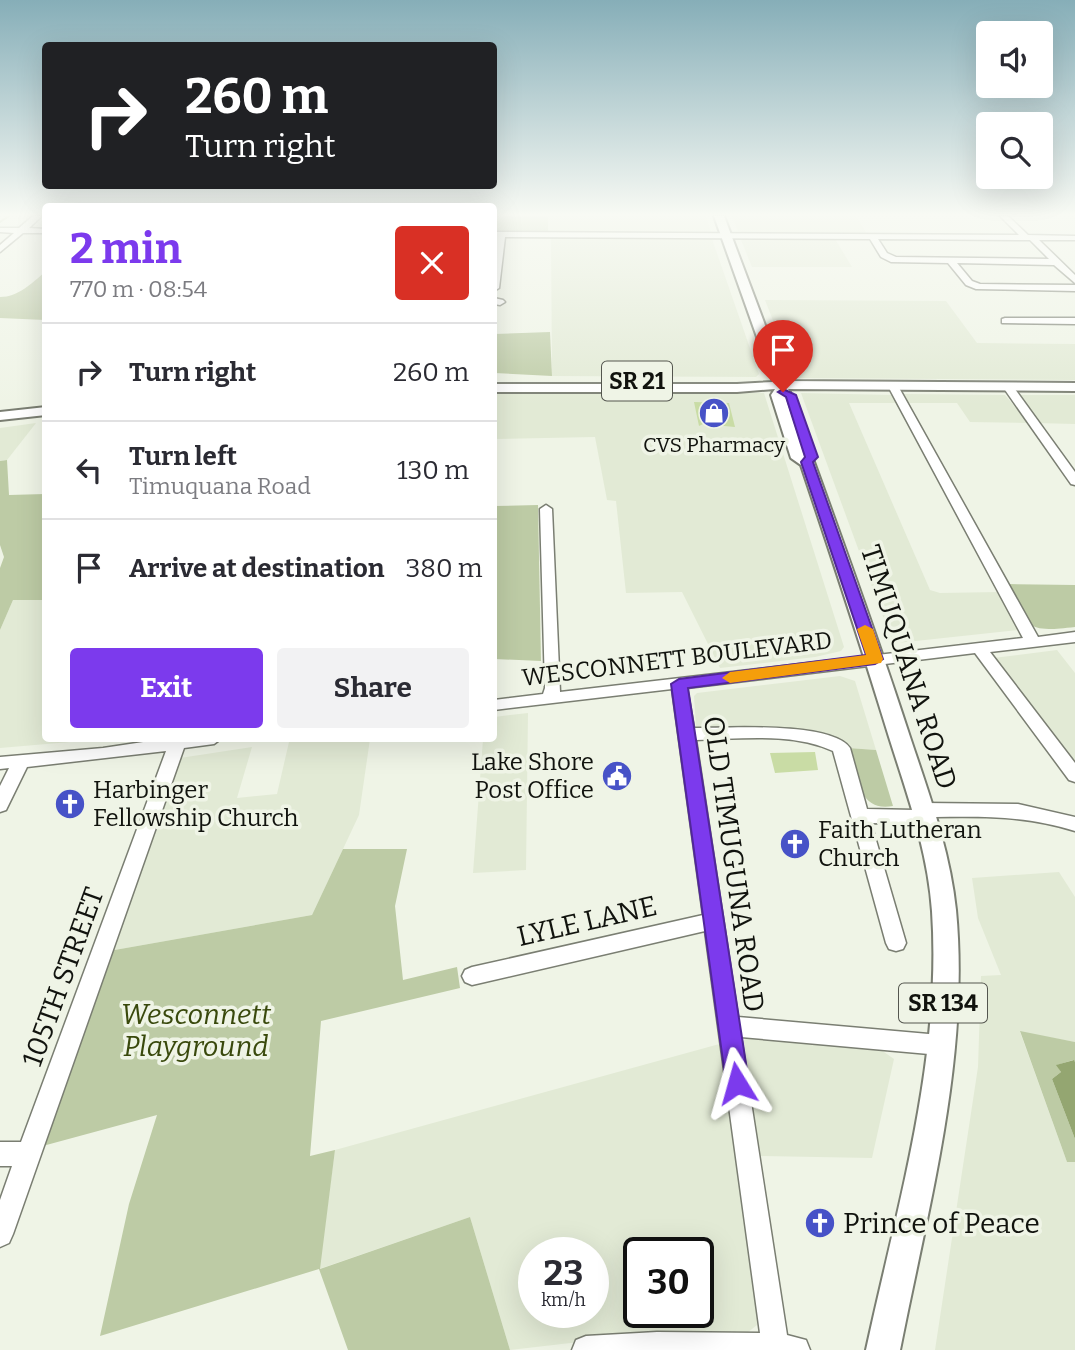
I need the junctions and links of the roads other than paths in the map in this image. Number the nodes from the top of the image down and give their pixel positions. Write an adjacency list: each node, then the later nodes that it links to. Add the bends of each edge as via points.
1 (742, 279): 11 (main road, TIMUQUANA ROAD / SR 134)
2 (968, 279): 3 (street, via 975,286)
3 (1075, 288)
4 (1005, 321): 5 (street)
5 (1075, 321)
6 (497, 384): 11 (main road, SR 21, via 737,381)
7 (497, 384): 11 (main road, SR 21)
8 (893, 386): 9 (main road, SR 21); 11 (main road, SR 21); 21 (street)
9 (1008, 387): 10 (main road, SR 21); 18 (street)
10 (1075, 387)
11 (782, 389): 17 (main road, TIMUQUANA ROAD / SR 134, via 778,395 798,458)
12 (42, 412): 14 (main road)
13 (0, 416): 14 (main road)
14 (21, 416): 15 (main road); 16 (main road)
15 (42, 416)
16 (0, 422)
17 (807, 462): 23 (main road, TIMUQUANA ROAD / SR 134)
18 (1075, 481)
19 (546, 509): 25 (street)
20 (1075, 637): 21 (street, WESCONNETT BOULEVARD)
21 (1033, 642): 22 (street, WESCONNETT BOULEVARD)
22 (980, 649): 23 (street, WESCONNETT BOULEVARD); 32 (street)
23 (875, 659): 24 (street, WESCONNETT BOULEVARD); 34 (main road, TIMUQUANA ROAD / SR 134)
24 (679, 684): 25 (street, WESCONNETT BOULEVARD); 27 (street, OLD TIMUGUNA ROAD)
25 (550, 699): 26 (street, WESCONNETT BOULEVARD)
26 (497, 705)
27 (688, 734): 35 (street, via 785,735 833,743 844,754); 37 (street, OLD TIMUGUNA ROAD)
28 (170, 742): 30 (street)
29 (178, 742): 43 (street, 105TH STREET)
30 (21, 761): 31 (street); 33 (street)
31 (0, 763)
32 (1075, 776)
33 (0, 804)
34 (925, 813): 35 (street); 36 (street, via 1011,808); 41 (main road, TIMUQUANA ROAD / SR 134, via 944,910)
35 (861, 816): 38 (street)
36 (1075, 824)
37 (714, 921): 39 (street, LYLE LANE); 40 (street, OLD TIMUGUNA ROAD)
38 (896, 943)
39 (472, 976)
40 (729, 1026): 41 (street); 45 (street, OLD TIMUGUNA ROAD)
41 (940, 1045): 47 (main road, TIMUQUANA ROAD / SR 134, via 932,1113)
42 (0, 1154): 43 (street)
43 (29, 1154): 44 (street, 105TH STREET)
44 (0, 1234)
45 (783, 1349): 46 (street, via 657,1346)
46 (586, 1350)
47 (883, 1350)

